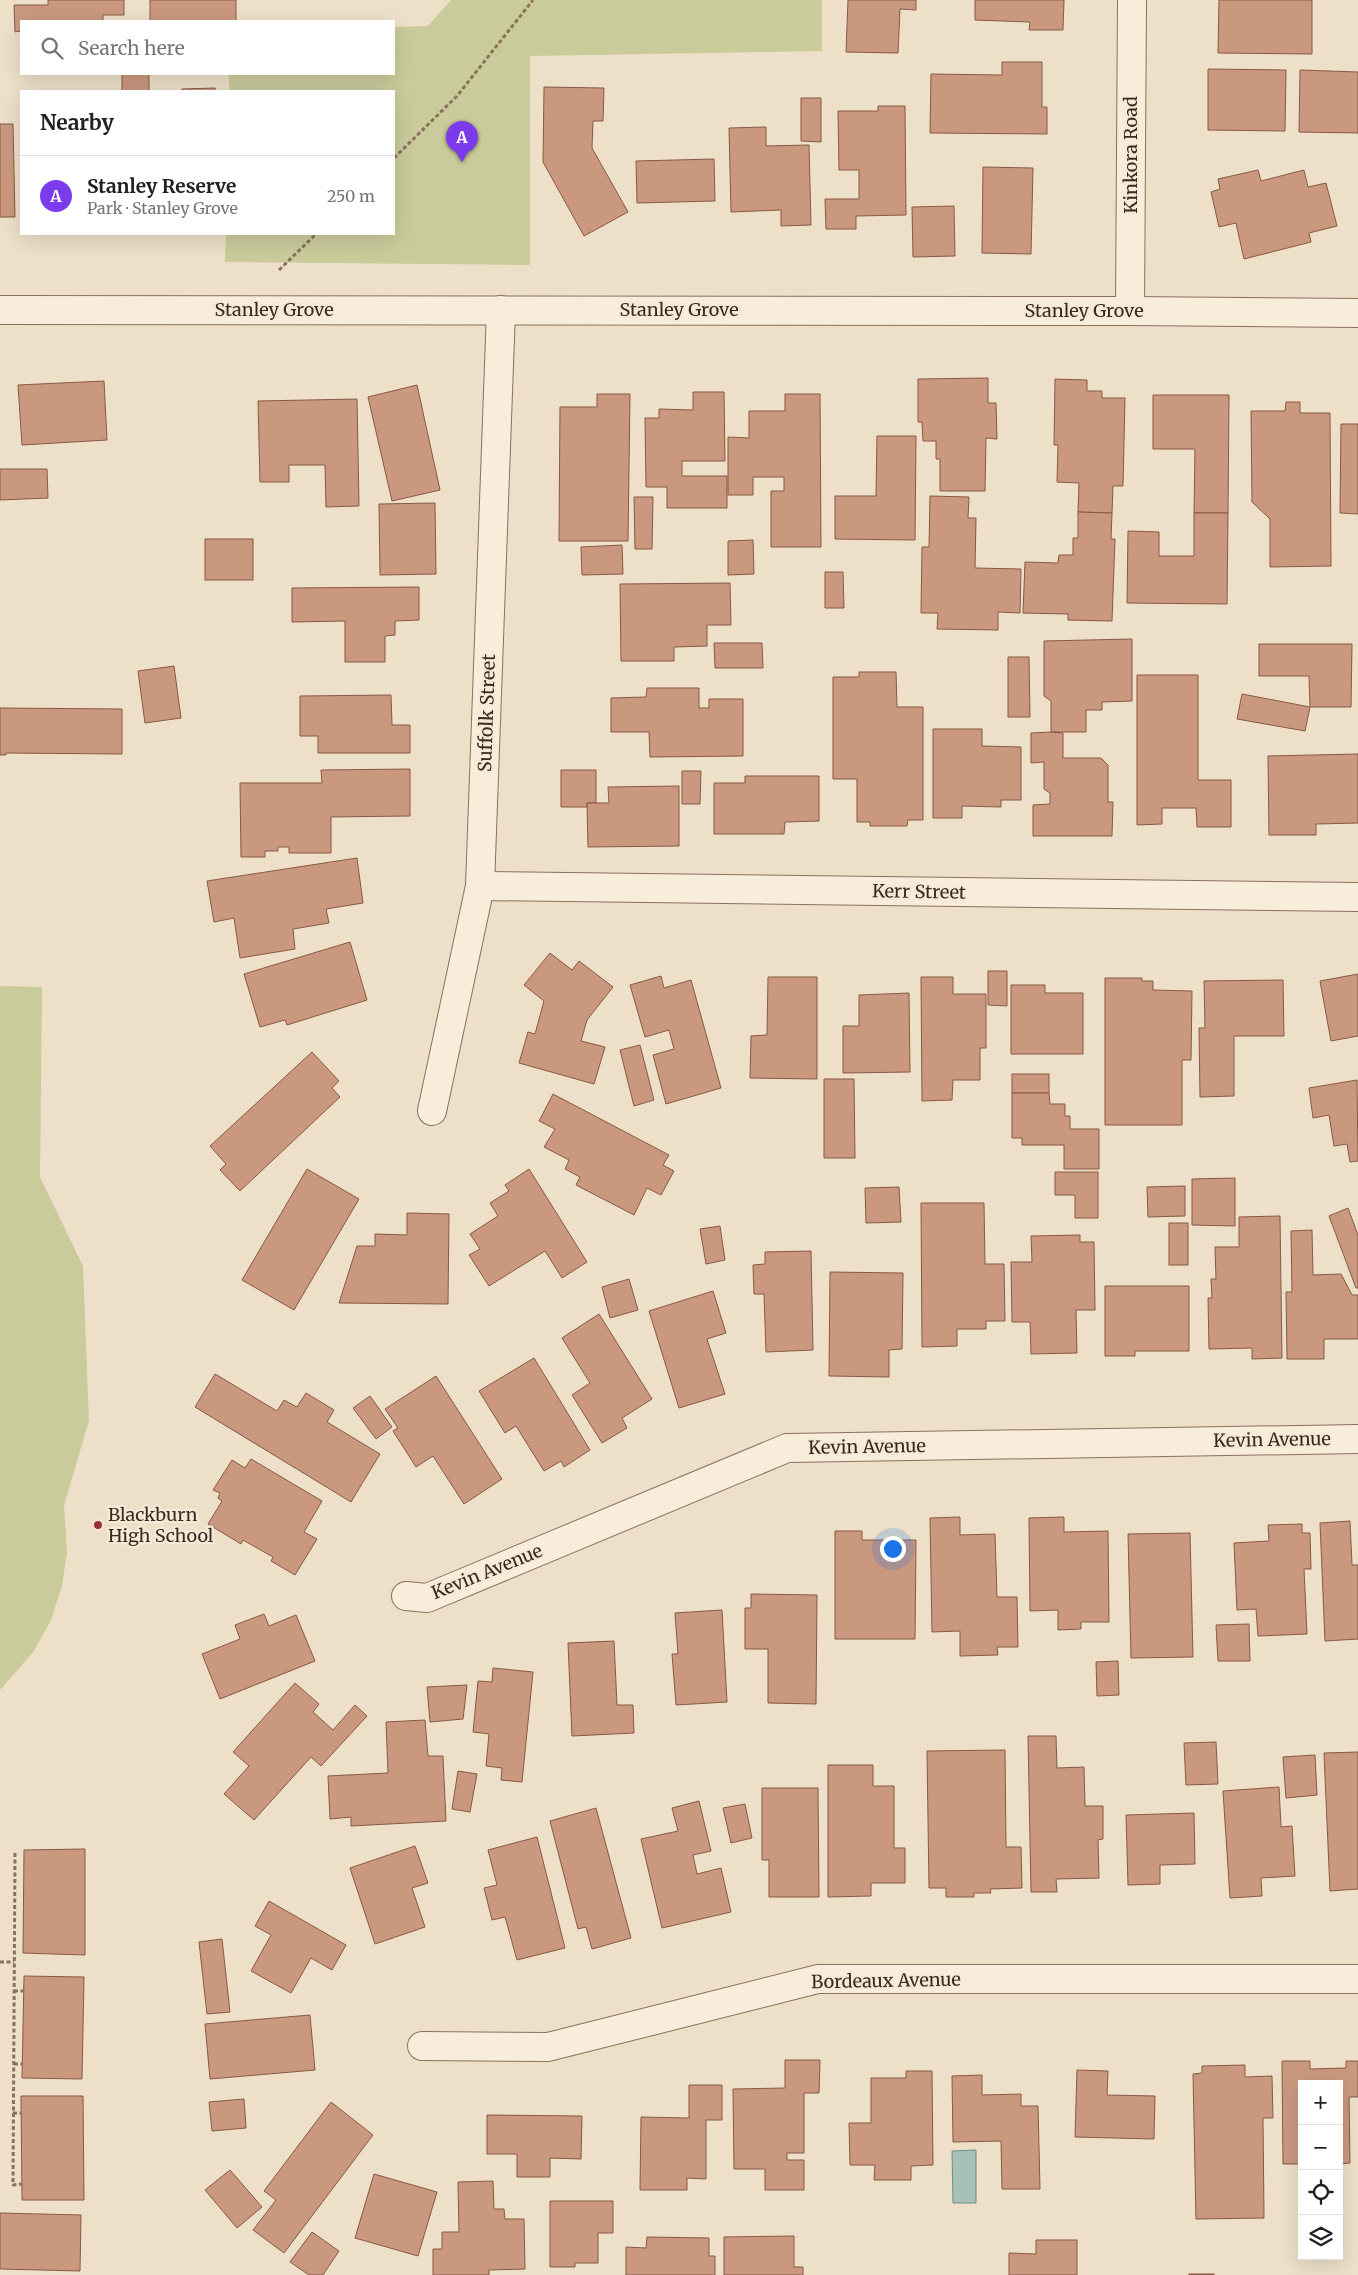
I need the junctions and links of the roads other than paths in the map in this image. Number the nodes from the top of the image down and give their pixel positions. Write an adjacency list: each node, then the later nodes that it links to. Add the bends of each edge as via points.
1 (1132, 0): 4 (street, Kinkora Road)
2 (0, 310): 3 (street, Stanley Grove)
3 (501, 310): 4 (street, Stanley Grove); 6 (street, Suffolk Street)
4 (1130, 311): 5 (street, Stanley Grove)
5 (1358, 313)
6 (480, 886): 7 (street, Kerr Street); 8 (street, Suffolk Street)
7 (1358, 897)
8 (432, 1111)
9 (1358, 1438): 10 (street, Kevin Avenue, via 787,1448 427,1598)
10 (406, 1596)
11 (1358, 1979): 12 (street, Bordeaux Avenue, via 818,1979 548,2047)
12 (422, 2046)

